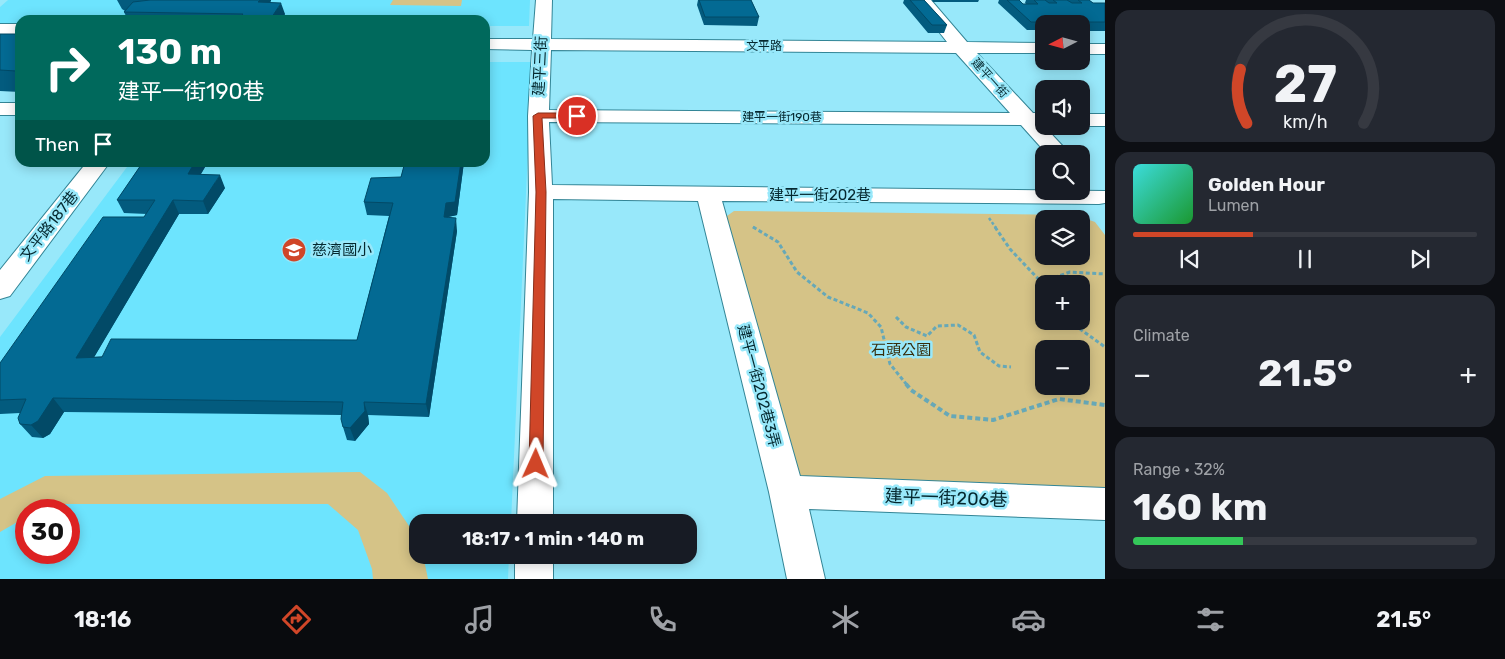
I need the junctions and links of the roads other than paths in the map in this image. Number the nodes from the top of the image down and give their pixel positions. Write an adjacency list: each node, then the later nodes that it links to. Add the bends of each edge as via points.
1 (544, 0): 9 (street, 建平三街)
2 (922, 0): 12 (street, 建平一街)
3 (0, 29): 4 (street)
4 (15, 29)
5 (490, 33): 9 (street, 文平路)
6 (1035, 37): 12 (street, 文平路)
7 (1090, 37): 8 (street)
8 (1105, 37)
9 (541, 39): 12 (street, 文平路); 13 (street, 文平路); 19 (street, 建平三街)
10 (0, 40): 11 (street)
11 (15, 41)
12 (957, 42): 14 (street, 文平路); 20 (street, 建平一街)
13 (490, 44)
14 (1035, 47)
15 (1090, 49): 16 (street)
16 (1105, 49)
17 (0, 109): 18 (street)
18 (15, 109)
19 (538, 116): 20 (street, 建平一街190巷); 25 (street, 建平三街)
20 (1035, 118)
21 (1090, 120): 22 (street)
22 (1105, 120)
23 (95, 167): 28 (street, 文平路187巷)
24 (1090, 187): 27 (street)
25 (541, 192): 26 (street, 建平一街202巷); 31 (street, 建平三街)
26 (708, 194): 27 (street, 建平一街202巷); 29 (street, 建平一街202巷3弄)
27 (1102, 200)
28 (0, 289)
29 (787, 492): 30 (street, 建平一街206巷); 34 (street, 建平一街202巷3弄)
30 (1105, 504)
31 (535, 514)
32 (534, 564): 33 (street)
33 (534, 579)
34 (806, 579)

